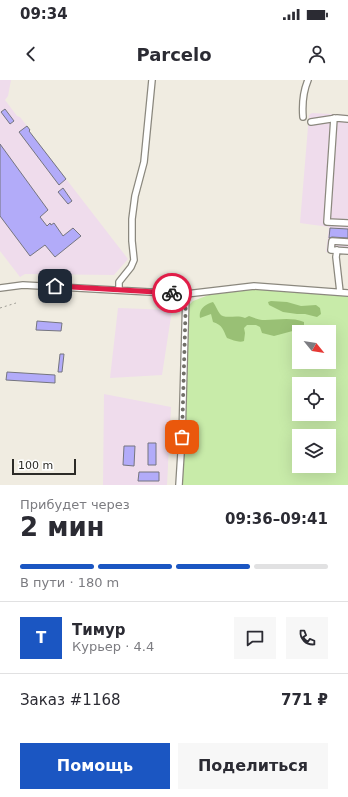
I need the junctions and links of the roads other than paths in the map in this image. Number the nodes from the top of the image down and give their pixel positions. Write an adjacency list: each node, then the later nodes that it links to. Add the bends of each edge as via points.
1 (152, 80): 12 (street, via 144,162 132,219 134,260 119,282)
2 (308, 80): 3 (street, via 302,104)
3 (303, 117)
4 (334, 118): 5 (street); 6 (street); 7 (street, via 327,222)
5 (348, 119)
6 (311, 122)
7 (348, 223)
8 (348, 242): 9 (street, via 332,241 331,250)
9 (337, 250): 10 (street); 13 (street)
10 (348, 251)
11 (0, 288): 12 (street, via 23,285)
12 (119, 290): 15 (street)
13 (340, 292): 14 (street); 15 (street, via 254,286)
14 (348, 293)
15 (186, 294): 16 (street)
16 (180, 485)

